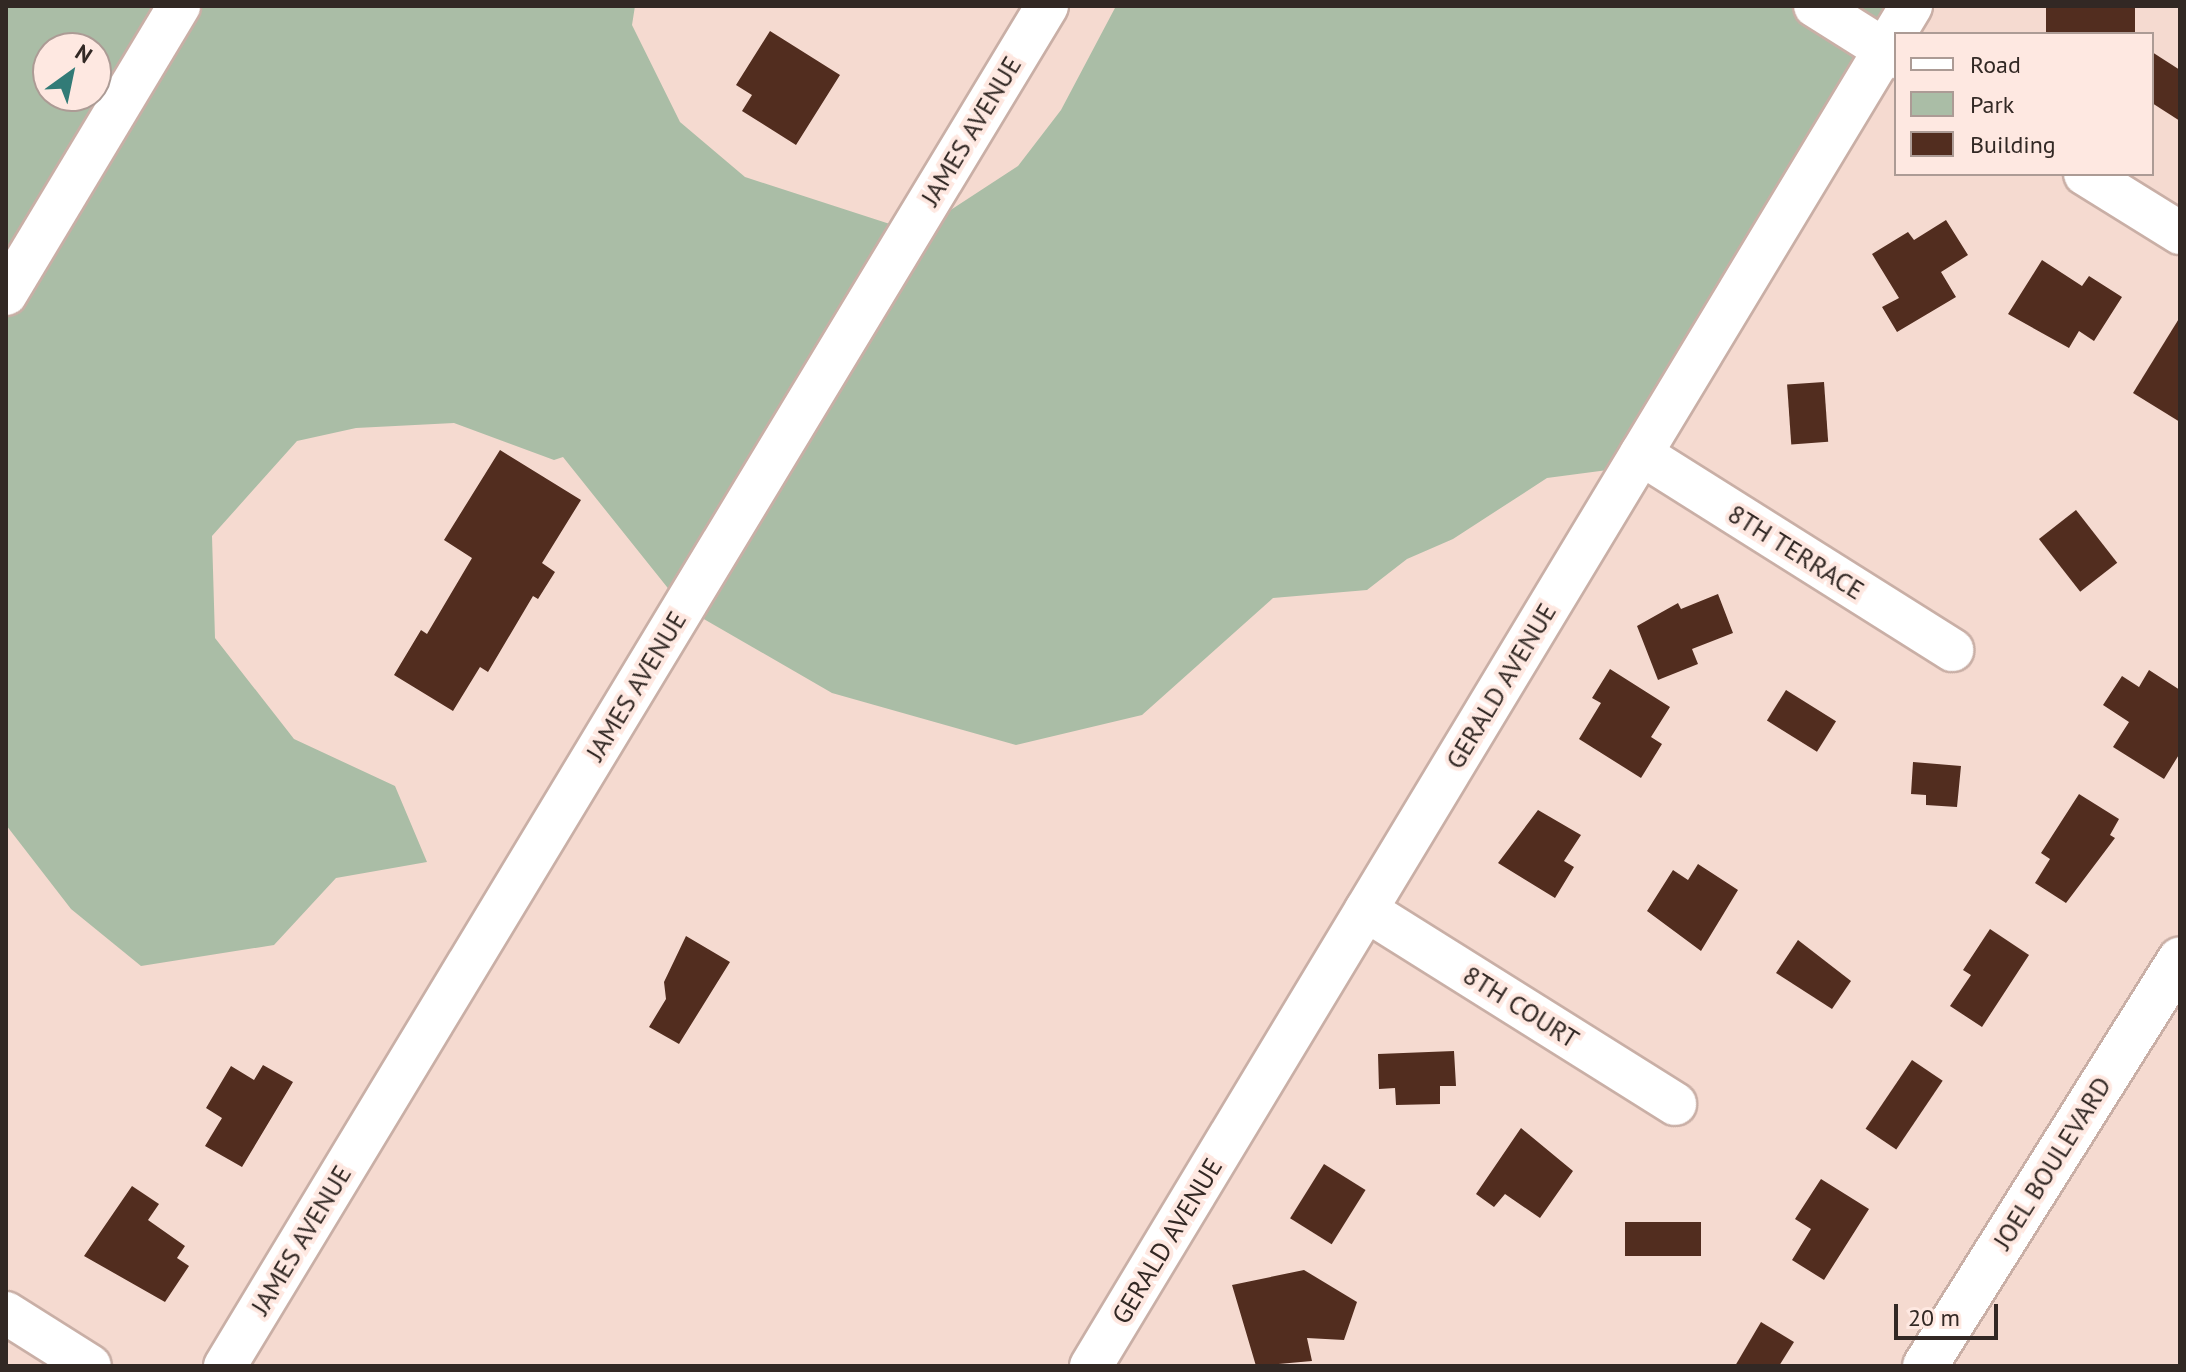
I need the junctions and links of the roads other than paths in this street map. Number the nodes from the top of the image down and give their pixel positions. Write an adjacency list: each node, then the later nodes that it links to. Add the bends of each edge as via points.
1 (179, 6): 9 (street)
2 (1047, 6): 17 (street, JAMES AVENUE)
3 (1815, 6): 6 (street)
4 (1911, 6): 5 (street, GERALD AVENUE)
5 (1900, 32)
6 (1891, 53): 10 (street, GERALD AVENUE)
7 (2088, 176): 8 (street)
8 (2180, 233)
9 (6, 294)
10 (1641, 454): 11 (street, 8TH TERRACE); 12 (street, GERALD AVENUE)
11 (1952, 650)
12 (1366, 910): 14 (street, 8TH COURT); 18 (street, GERALD AVENUE)
13 (2180, 959): 19 (main road, JOEL BOULEVARD)
14 (1675, 1104)
15 (6, 1313): 16 (street)
16 (90, 1366)
17 (225, 1366)
18 (1092, 1366)
19 (1925, 1366)

